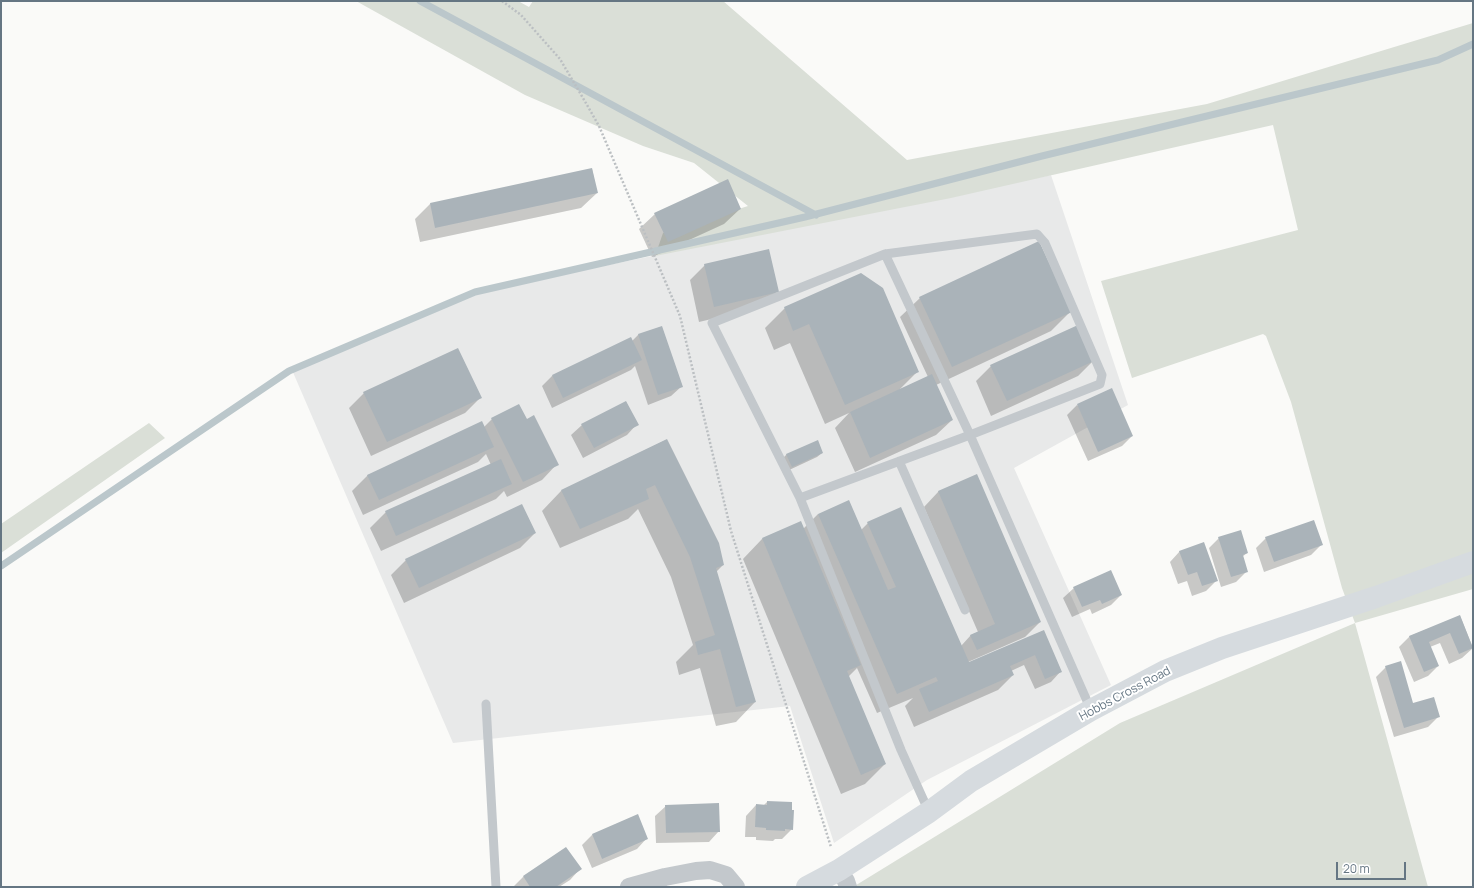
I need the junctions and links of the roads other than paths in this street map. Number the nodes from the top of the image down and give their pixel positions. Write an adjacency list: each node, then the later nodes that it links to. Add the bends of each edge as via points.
1 (885, 254): 2 (lane); 2 (lane, via 1037,234 1045,243 1102,375 1100,384); 4 (lane, via 712,323)
2 (970, 435): 3 (lane); 8 (lane)
3 (899, 461): 4 (lane); 6 (lane)
4 (800, 498): 9 (lane, via 901,750)
5 (1473, 562): 8 (street, Hobbs Cross Road, via 1222,648 1165,671)
6 (965, 610)
7 (486, 704): 11 (lane)
8 (1091, 710): 9 (street, Hobbs Cross Road, via 971,781)
9 (929, 812): 10 (street, Hobbs Cross Road)
10 (843, 878): 14 (street, Hobbs Cross Road)
11 (496, 887)
12 (629, 887): 13 (street, via 665,877 710,870 726,875)
13 (736, 887)
14 (806, 887)

